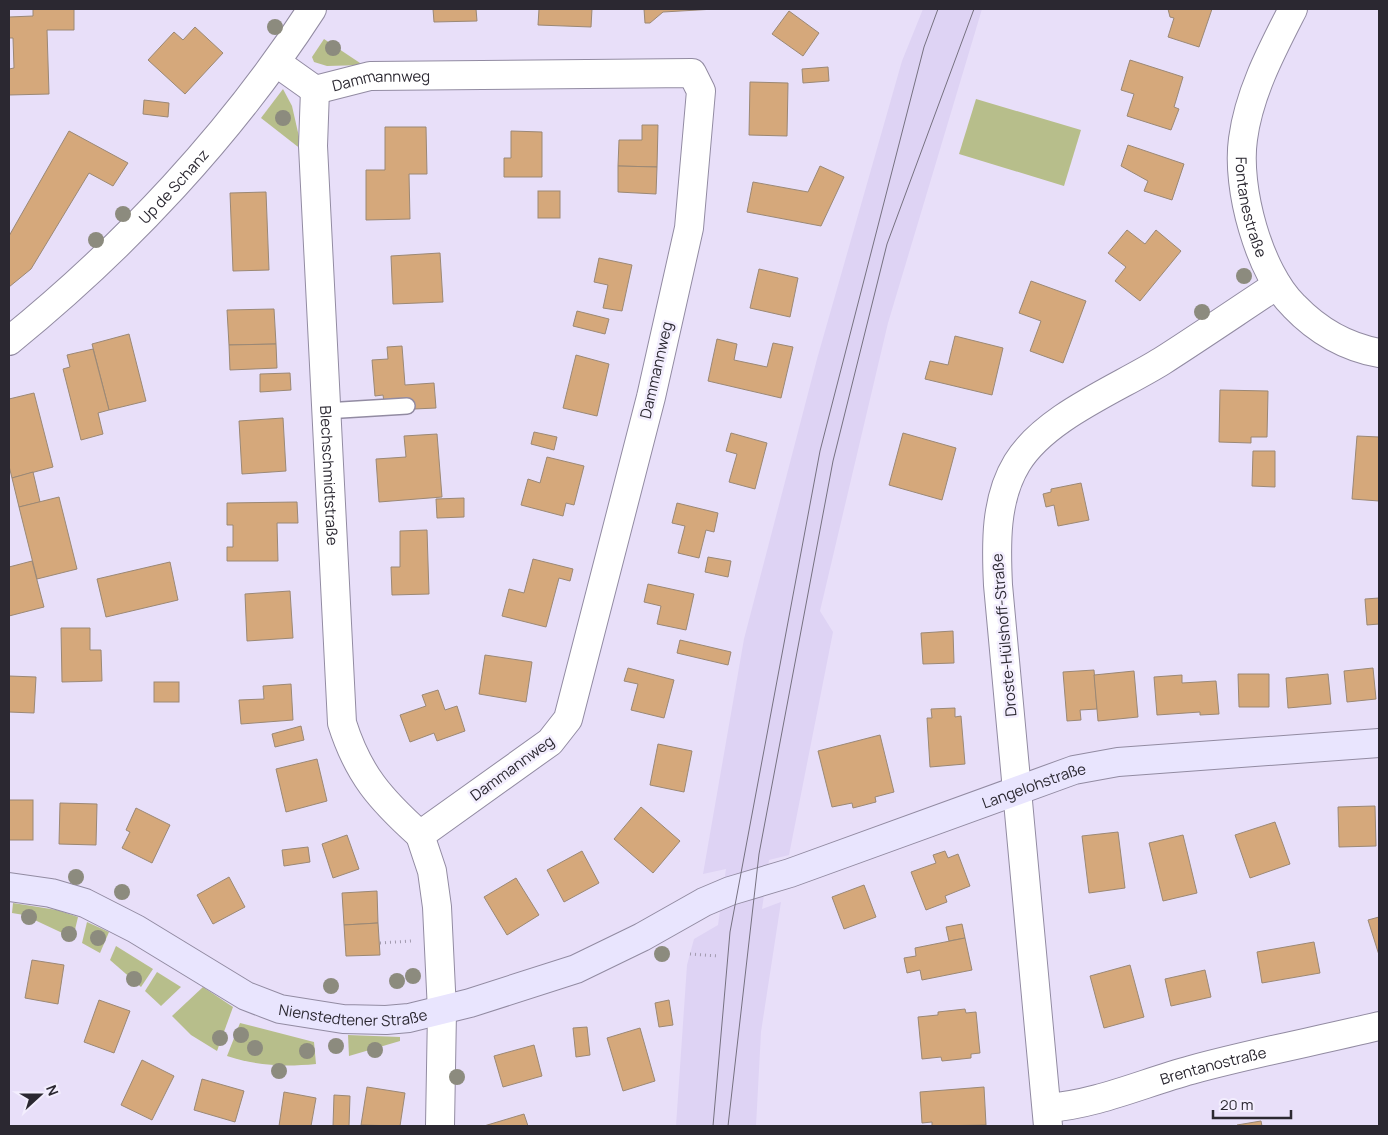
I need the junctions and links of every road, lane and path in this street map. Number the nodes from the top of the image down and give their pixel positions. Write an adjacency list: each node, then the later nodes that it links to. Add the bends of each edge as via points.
1 (312, 9): 3 (street, Up de Schanz)
2 (1294, 9): 5 (street, Fontanestraße, via 1262,72 1249,107 1243,140 1242,174 1247,210)
3 (277, 63): 4 (street, Dammannweg); 6 (street, Up de Schanz, via 154,207)
4 (314, 90): 9 (street, Blechschmidtstraße, via 313,146); 12 (street, Dammannweg, via 370,76 692,73 701,91 689,228 651,397 568,719 550,742)
5 (1277, 285): 7 (street, Fontanestraße, via 1293,306 1316,326 1342,342); 11 (street, Droste-Hülshoff-Straße, via 1161,362 1053,425 1017,463 1006,486 998,520 997,559)
6 (9, 341)
7 (1379, 353)
8 (406, 406): 9 (lane)
9 (325, 411): 12 (street, Blechschmidtstraße, via 342,723 349,746 365,775 386,804)
10 (1379, 743): 11 (street, Langelohstraße, via 1118,762 1074,770)
11 (1018, 790): 14 (street, Langelohstraße); 21 (street, Droste-Hülshoff-Straße)
12 (420, 835): 19 (street, via 435,889)
13 (9, 887): 19 (street, Nienstedtener Straße, via 51,893 85,903 136,929 246,996 280,1010 343,1019 386,1020)
14 (704, 902): 19 (street, Nienstedtener Straße, via 576,969)
15 (420, 940): 16 (path)
16 (380, 943)
17 (690, 954): 18 (path)
18 (718, 956)
19 (442, 1011): 22 (street)
20 (1379, 1026): 21 (street, Brentanostraße, via 1190,1070 1067,1107)
21 (1048, 1117)
22 (440, 1126)

